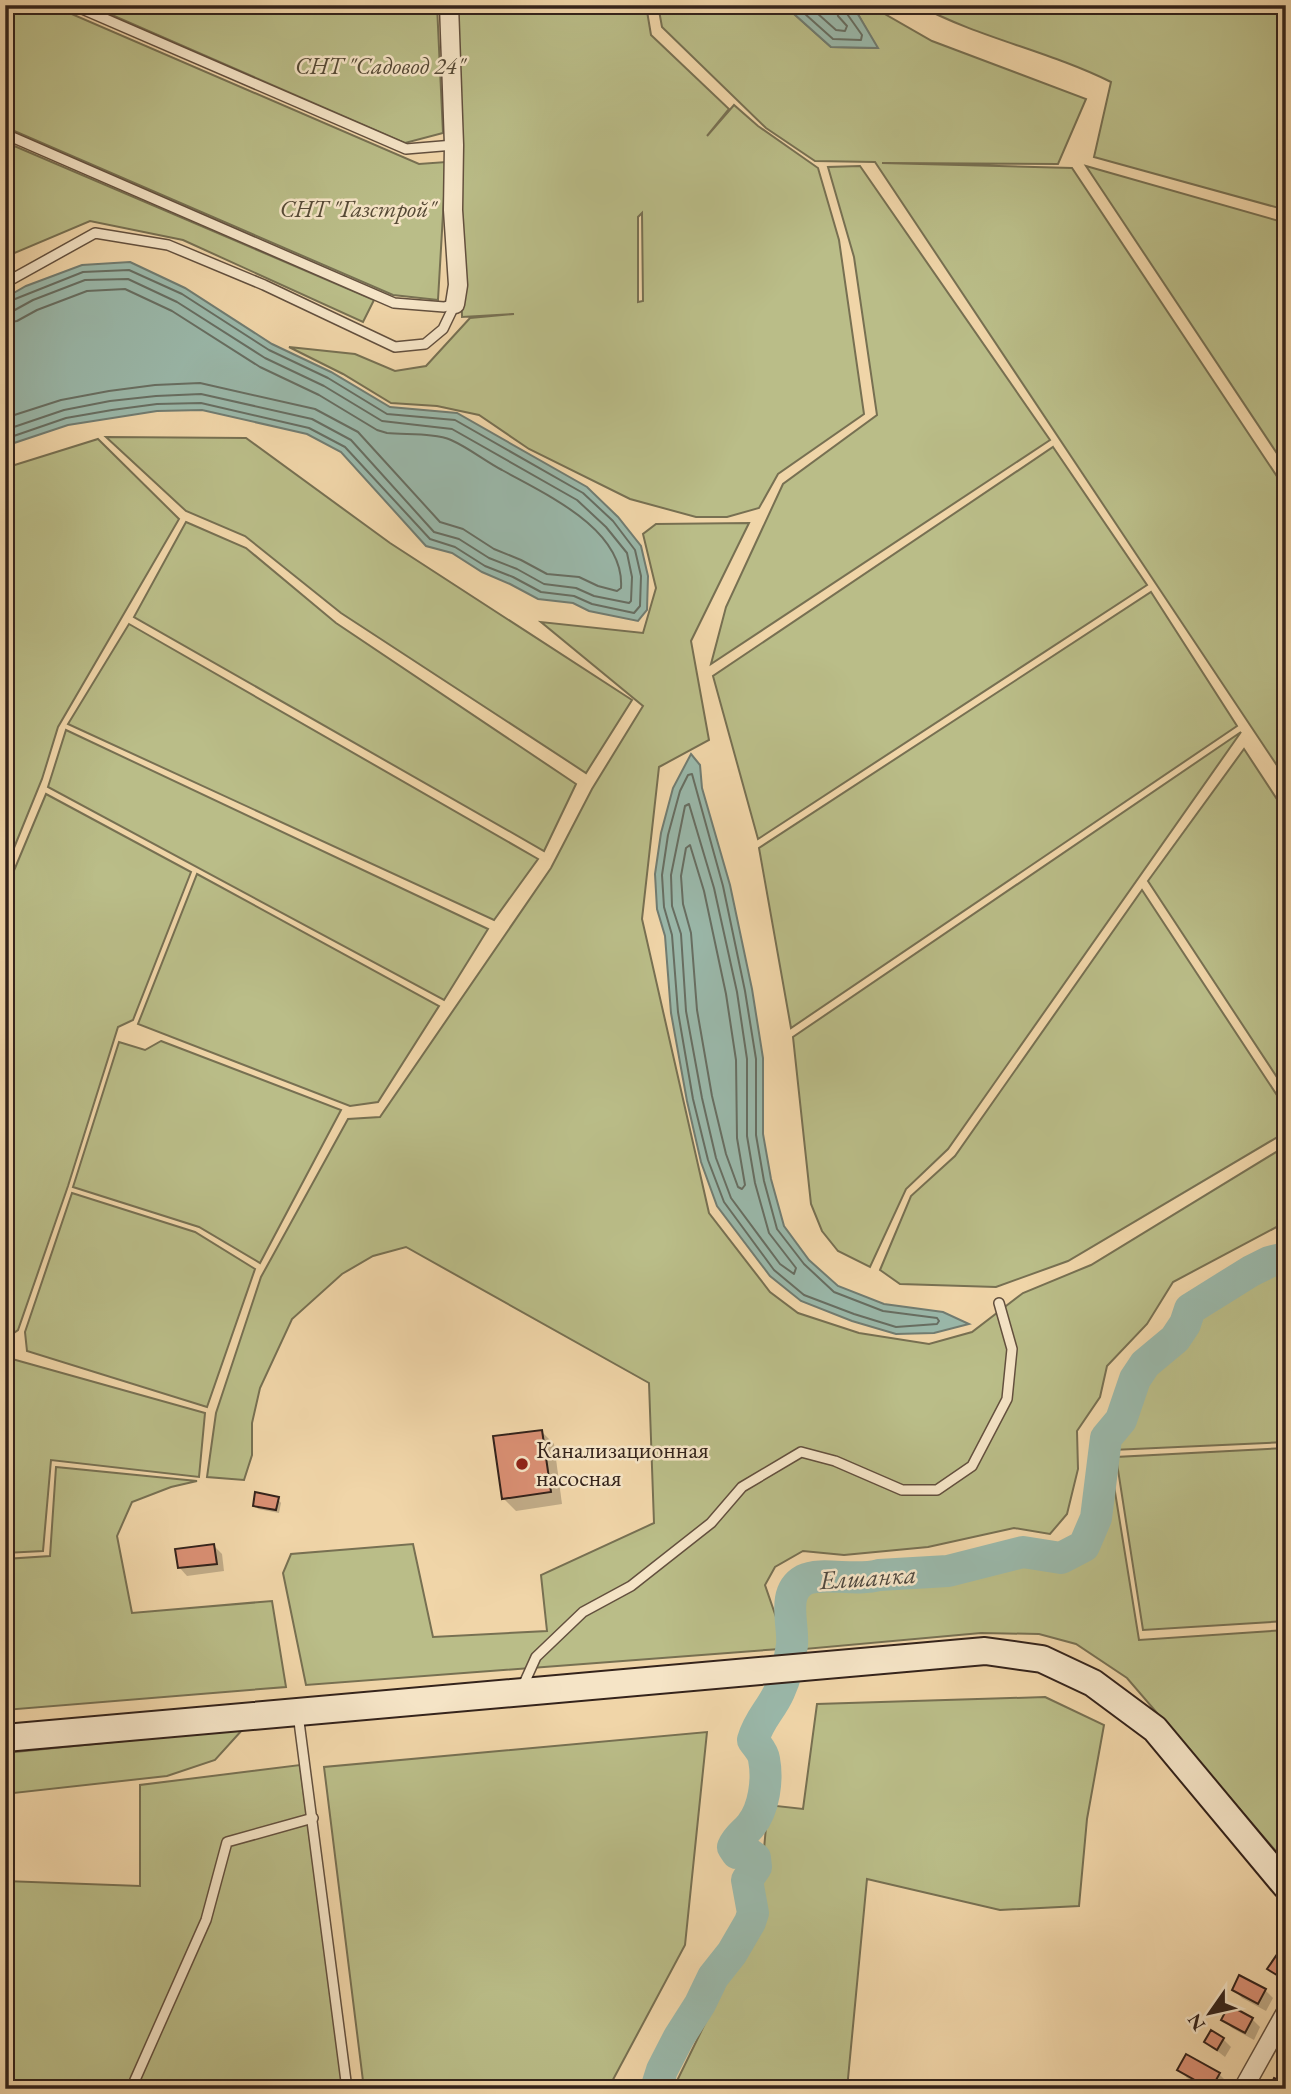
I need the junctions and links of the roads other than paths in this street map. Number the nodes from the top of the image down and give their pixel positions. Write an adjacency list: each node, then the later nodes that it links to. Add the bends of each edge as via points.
1 (73, 5): 4 (lane, via 406,149)
2 (449, 5): 4 (street)
3 (5, 134): 6 (lane, via 394,303)
4 (454, 145): 6 (street)
5 (5, 284): 6 (lane, via 94,233 168,245 395,348 425,344 443,329)
6 (455, 304)
7 (999, 1303): 8 (lane, via 1012,1349 1007,1398 972,1466 937,1490 902,1490 801,1451 742,1488 711,1523 631,1586 583,1612 536,1657)
8 (519, 1692): 9 (main road); 12 (main road, via 985,1651 1042,1659 1093,1683 1155,1729)
9 (298, 1712): 10 (main road); 11 (lane)
10 (5, 1738)
11 (313, 1818): 14 (lane, via 227,1842 206,1920); 15 (lane)
12 (1286, 1886)
13 (1286, 2012): 16 (street)
14 (131, 2089)
15 (346, 2089)
16 (1243, 2089)

